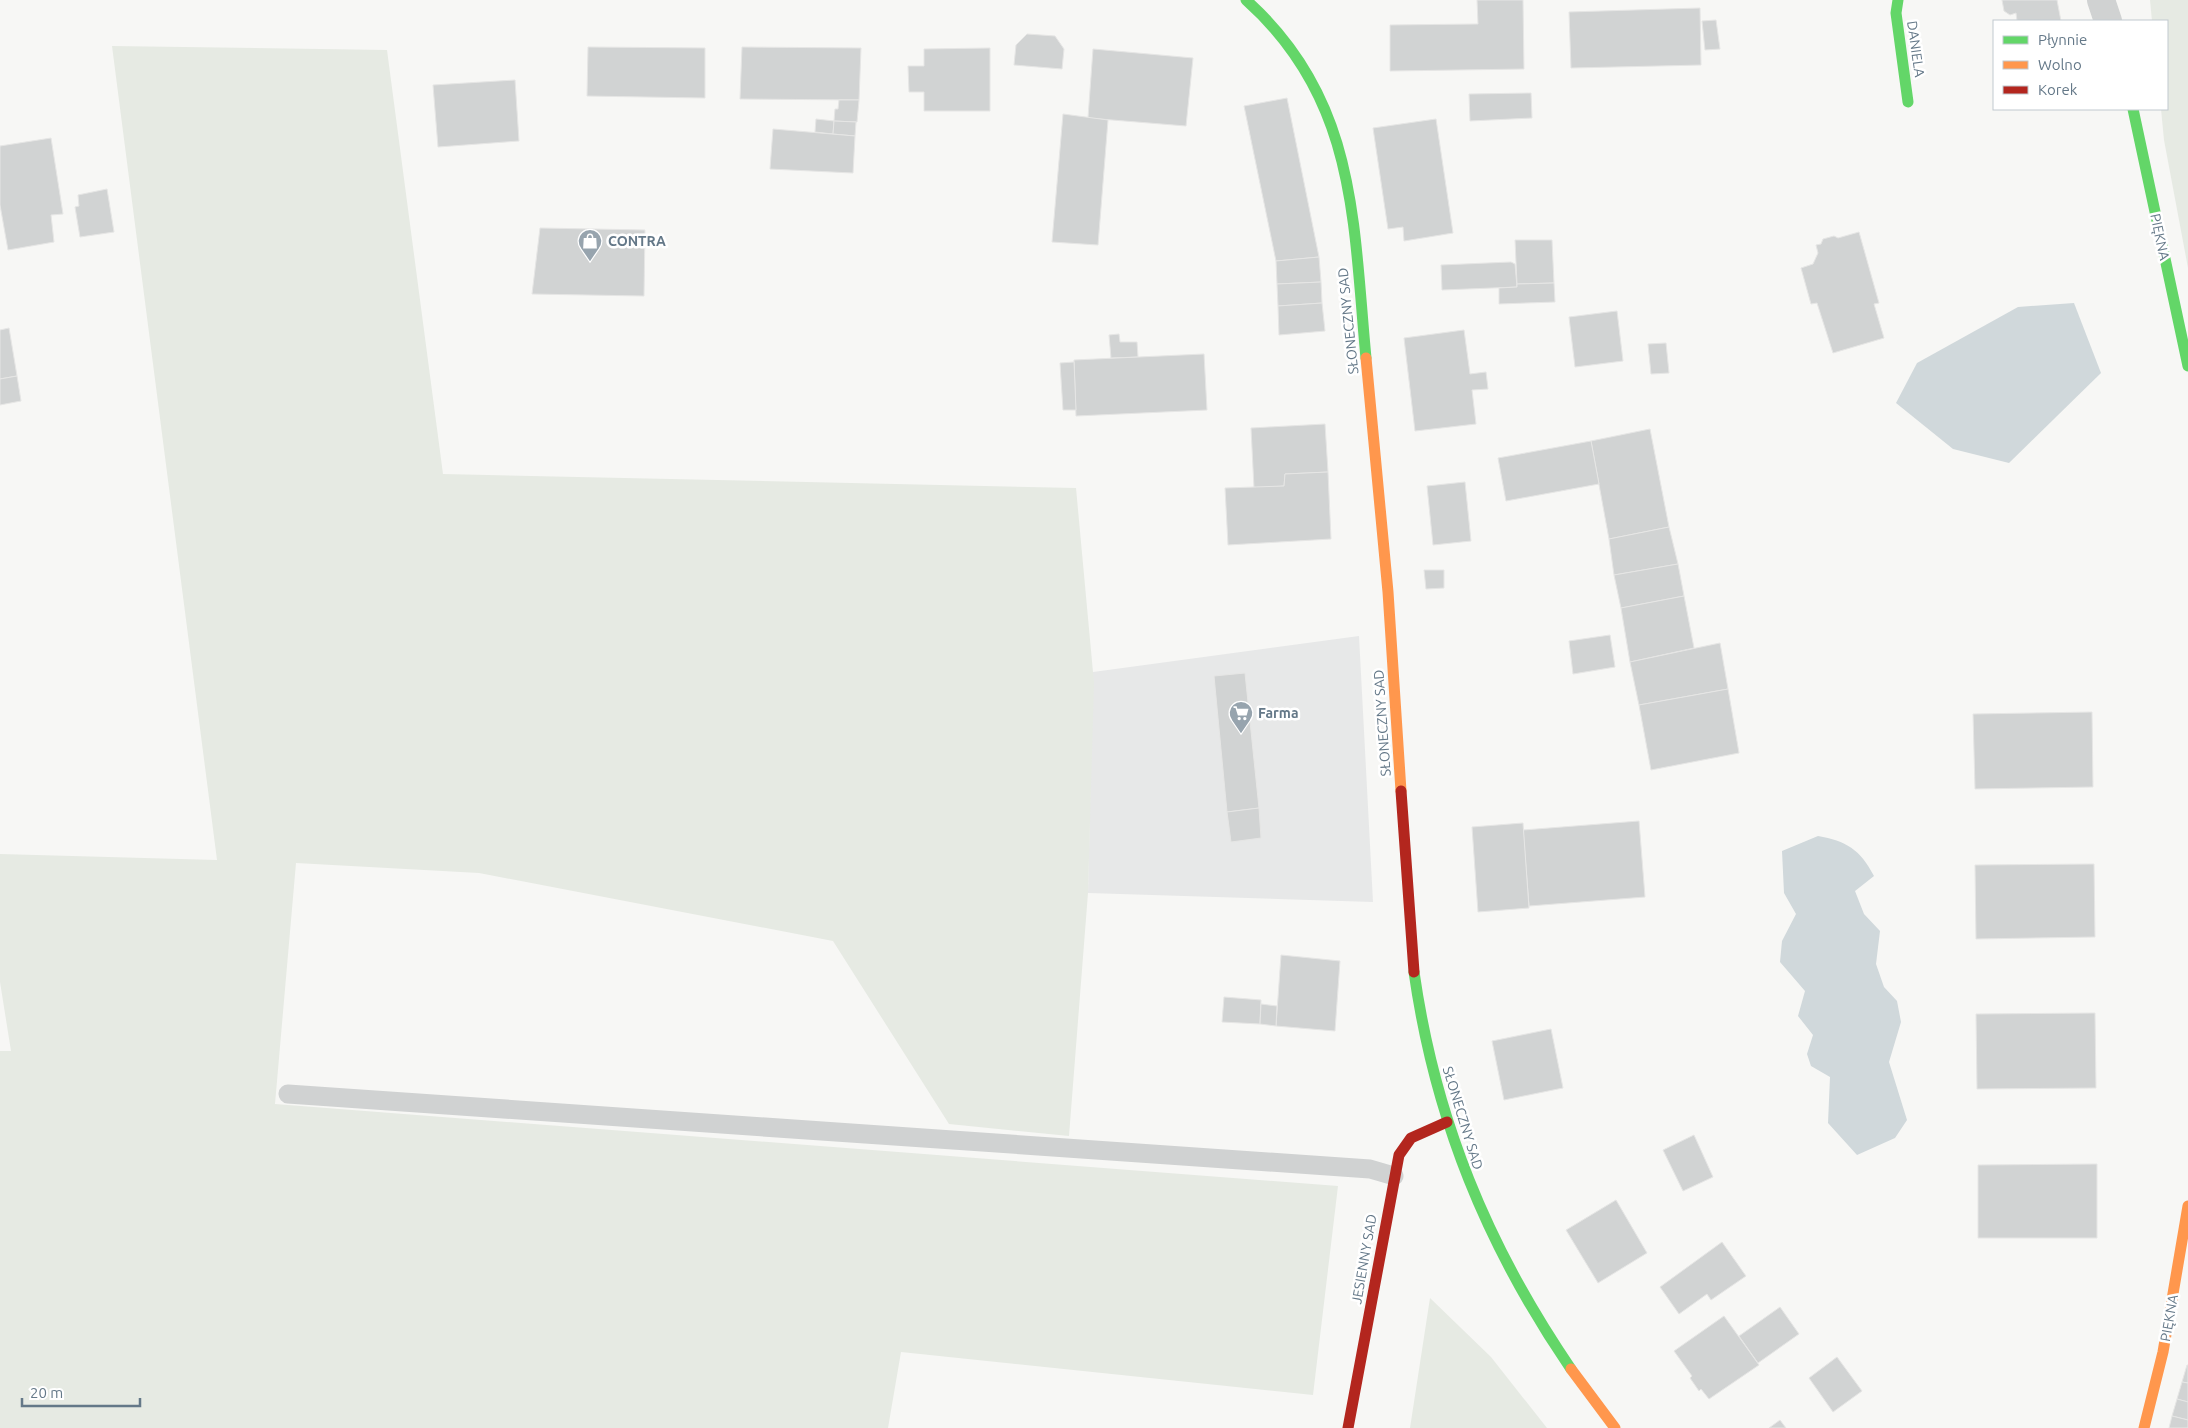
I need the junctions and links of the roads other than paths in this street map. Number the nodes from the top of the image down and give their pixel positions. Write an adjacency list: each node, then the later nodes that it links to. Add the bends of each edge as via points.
1 (1246, 0): 6 (main road, SŁONECZNY SAD)
2 (1898, 0): 7 (main road, DANIELA, via 1896,13)
3 (2101, 0): 5 (street)
4 (1269, 8): 6 (main road)
5 (2108, 20)
6 (1272, 25): 11 (main road, SŁONECZNY SAD, via 1299,60 1328,113 1342,161 1352,219 1379,484 1412,952 1426,1041)
7 (1908, 102)
8 (2133, 110): 9 (main road, PIĘKNA)
9 (2188, 366)
10 (288, 1094): 12 (lane, via 1370,1169)
11 (1447, 1122): 12 (main road, JESIENNY SAD, via 1404,1144); 15 (main road, SŁONECZNY SAD, via 1468,1183 1511,1273 1558,1352)
12 (1394, 1176): 14 (main road, JESIENNY SAD)
13 (2188, 1206): 16 (main road, PIĘKNA, via 2163,1352)
14 (1348, 1428)
15 (1615, 1428)
16 (2144, 1428)

